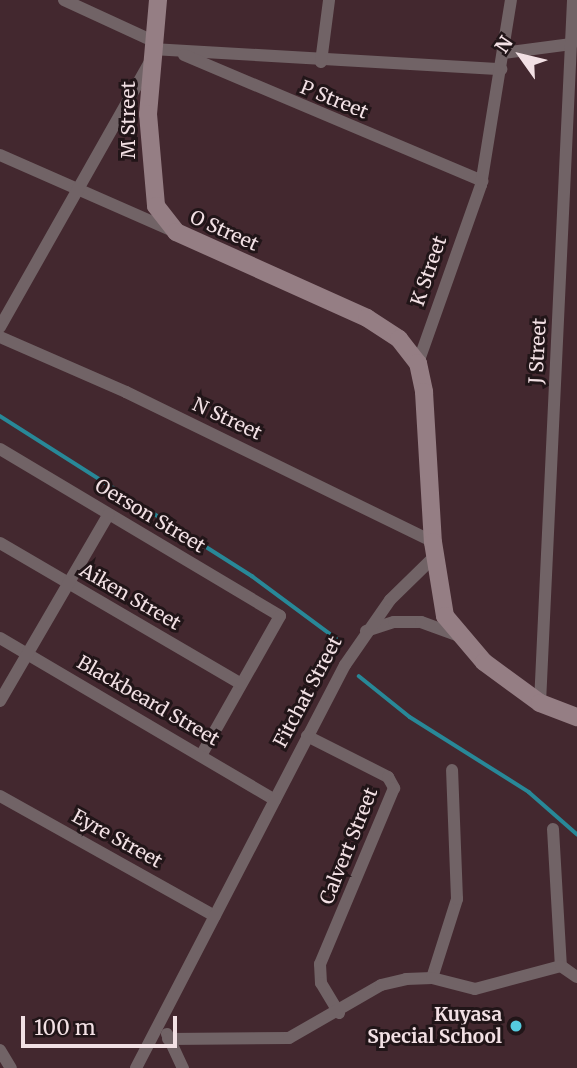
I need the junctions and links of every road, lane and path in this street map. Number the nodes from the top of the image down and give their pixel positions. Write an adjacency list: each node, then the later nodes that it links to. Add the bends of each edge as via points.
1 (64, 0): 7 (street, P Street)
2 (158, 0): 7 (street, M Street)
3 (329, 0): 10 (street)
4 (511, 0): 9 (street, K Street)
5 (573, 0): 6 (street, J Street)
6 (571, 44): 9 (street); 30 (street, J Street)
7 (152, 50): 8 (street, P Street); 14 (street); 15 (street, M Street, via 151,188 156,206)
8 (174, 51): 10 (street, P Street); 13 (street, P Street)
9 (503, 53): 11 (street, K Street)
10 (321, 62): 11 (street, P Street)
11 (501, 69): 13 (street, K Street)
12 (0, 155): 14 (street, O Street)
13 (482, 181): 18 (street, K Street)
14 (78, 188): 15 (street, O Street); 16 (street)
15 (176, 232): 18 (street, O Street, via 367,318 399,339)
16 (0, 327)
17 (0, 337): 22 (street, N Street, via 139,398)
18 (418, 363): 22 (street, K Street)
19 (0, 449): 20 (street, Oerson Street)
20 (109, 514): 23 (street); 28 (street, Oerson Street, via 280,616)
21 (0, 543): 23 (street, Aiken Street)
22 (434, 549): 24 (street, Fitchat Street); 25 (street, via 444,616)
23 (67, 584): 27 (street); 28 (street, Aiken Street)
24 (365, 631): 25 (street, via 394,622 421,622); 32 (street, Fitchat Street)
25 (457, 635): 30 (street, via 484,662)
26 (0, 638): 27 (street, Blackbeard Street)
27 (28, 655): 29 (street); 33 (street, Blackbeard Street)
28 (241, 684): 33 (street)
29 (0, 701)
30 (541, 704): 31 (street)
31 (577, 717)
32 (307, 736): 36 (street, Fitchat Street); 42 (street, Calvert Street, via 388,777 394,788 320,964 321,982)
33 (202, 754): 36 (street, Blackbeard Street)
34 (452, 770): 41 (street, via 457,899)
35 (0, 796): 38 (street, Eyre Street)
36 (275, 800): 38 (street, Fitchat Street)
37 (553, 829): 39 (street)
38 (215, 916): 43 (street, Fitchat Street)
39 (561, 966): 40 (street); 41 (street, via 475,989)
40 (577, 977)
41 (432, 978): 42 (street, via 381,985)
42 (338, 1013): 44 (street, via 289,1038)
43 (162, 1020): 44 (street); 47 (street, Fitchat Street)
44 (168, 1039): 48 (street)
45 (0, 1050): 46 (street)
46 (11, 1068)
47 (136, 1068)
48 (183, 1068)

